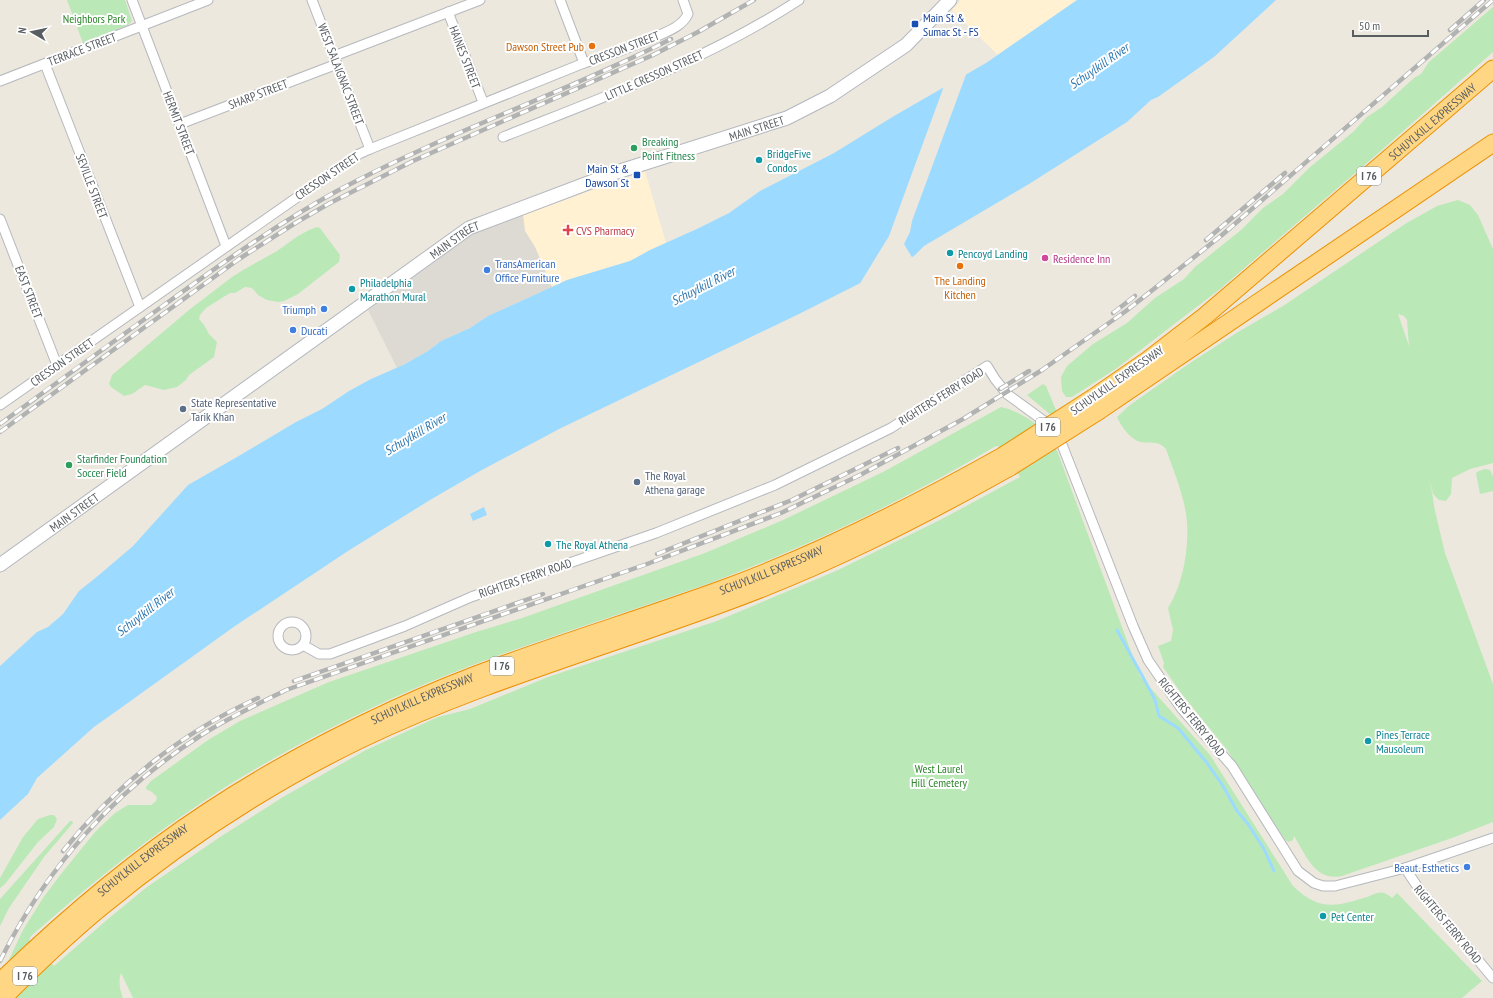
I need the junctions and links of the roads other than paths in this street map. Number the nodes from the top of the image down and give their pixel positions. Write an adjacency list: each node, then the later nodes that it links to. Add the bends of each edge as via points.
1 (132, 0): 10 (street, HERMIT STREET)
2 (208, 0): 10 (street, TERRACE STREET)
3 (312, 0): 11 (street, WEST SALAIGNAC STREET)
4 (480, 0): 9 (street, SHARP STREET)
5 (560, 0): 12 (street)
6 (683, 0): 12 (street, CRESSON STREET, via 688,14 682,23 653,38)
7 (799, 0): 18 (street, LITTLE CRESSON STREET, via 732,40 643,82)
8 (950, 0): 27 (street, MAIN STREET, via 906,46 830,96 793,115 617,172 469,228)
9 (448, 12): 11 (street, SHARP STREET); 16 (street, HAINES STREET)
10 (142, 26): 13 (street, TERRACE STREET); 17 (street, HERMIT STREET)
11 (336, 60): 17 (street, SHARP STREET); 20 (street, WEST SALAIGNAC STREET)
12 (584, 63): 16 (street, CRESSON STREET)
13 (45, 64): 15 (street, TERRACE STREET); 23 (street, SEVILLE STREET)
14 (1492, 70): 25 (highway, SCHUYLKILL EXPRESSWAY / I 76, via 1217,306)
15 (0, 81)
16 (483, 102): 20 (street, CRESSON STREET)
17 (180, 124): 22 (street, HERMIT STREET)
18 (503, 137)
19 (1493, 143): 25 (highway, SCHUYLKILL EXPRESSWAY / I 76)
20 (370, 149): 22 (street, CRESSON STREET)
21 (0, 219): 24 (street, EAST STREET)
22 (226, 246): 23 (street, CRESSON STREET)
23 (140, 308): 24 (street, CRESSON STREET)
24 (57, 365): 26 (street, CRESSON STREET)
25 (1096, 404): 31 (highway, SCHUYLKILL EXPRESSWAY / I 76, bridge, via 942,505 877,538 724,603 462,695 312,764 188,842)
26 (0, 405)
27 (0, 565)
28 (303, 646): 30 (street, RIGHTERS FERRY ROAD, via 319,654 330,654 405,626 471,597 648,536 749,496 890,428 988,366 1007,394 1048,424 1061,442 1148,660 1181,708 1232,766 1298,871 1314,883 1329,886 1342,885)
29 (1493, 838): 30 (street)
30 (1405, 868): 32 (street, RIGHTERS FERRY ROAD, via 1412,881)
31 (43, 950): 33 (highway, SCHUYLKILL EXPRESSWAY / I 76); 34 (highway, SCHUYLKILL EXPRESSWAY / I 76)
32 (1493, 978)
33 (0, 982)
34 (2, 998)

